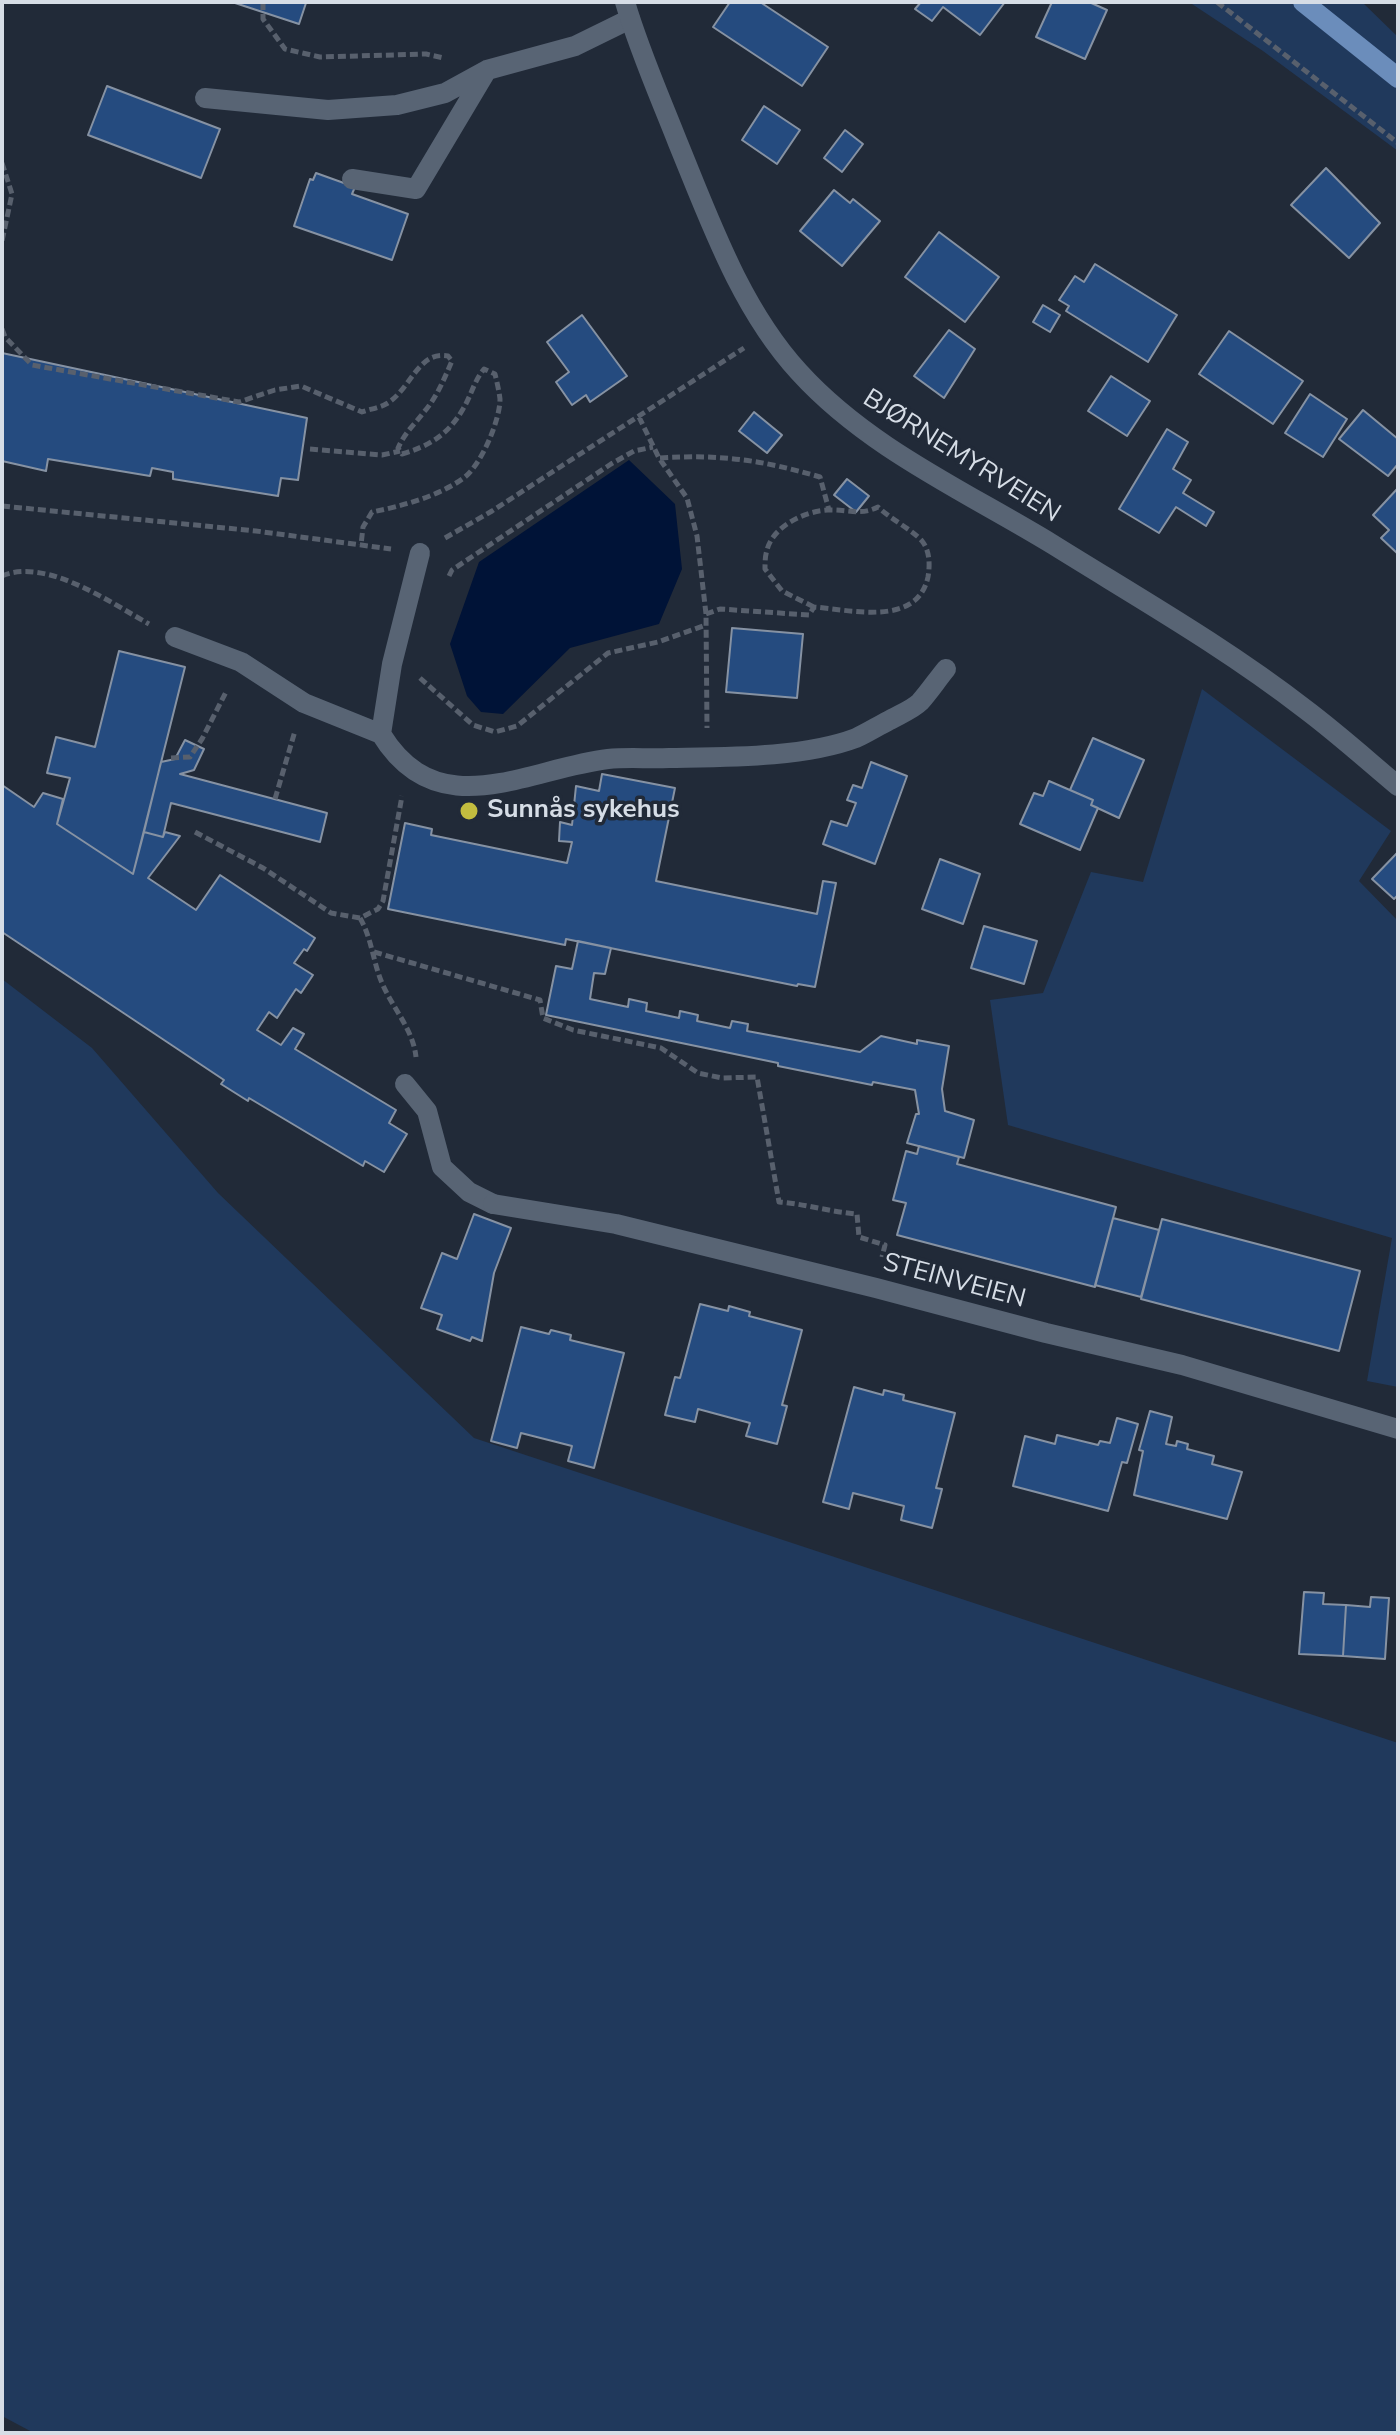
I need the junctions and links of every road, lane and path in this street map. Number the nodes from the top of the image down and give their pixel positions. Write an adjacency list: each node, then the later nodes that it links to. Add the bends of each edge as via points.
1 (263, 2): 5 (path, via 263,19 285,49 320,57 426,54)
2 (1217, 2): 8 (path)
3 (1303, 2): 6 (main road)
4 (628, 10): 5 (street, via 575,46); 13 (street, BJØRNEMYRVEIEN, via 720,247)
5 (487, 70): 7 (street, via 445,93 397,105 328,110); 10 (street, via 416,189)
6 (1398, 78)
7 (205, 98)
8 (1398, 143)
9 (2, 163): 11 (path, via 12,194)
10 (352, 179)
11 (2, 241)
12 (2, 329): 17 (path, via 32,365 239,402 301,386 362,412 388,403 426,359 448,356 452,361 438,392 408,429)
13 (768, 333): 14 (path); 37 (street, BJØRNEMYRVEIEN, via 840,413 904,458 1190,629 1304,708)
14 (639, 417): 15 (path); 22 (path)
15 (653, 447): 18 (path); 24 (path, via 611,464 452,570)
16 (310, 449): 17 (path, via 382,455)
17 (400, 451): 21 (path, via 425,447 443,435 484,369 495,374 497,423 467,476 398,507 372,512)
18 (659, 458): 20 (path, via 747,459 820,477); 26 (path, via 687,498)
19 (2, 506): 21 (path)
20 (829, 510): 25 (path, via 808,513 779,530 767,548 765,569 772,581); 25 (path, via 864,514 878,507 921,539 930,569 925,590 913,603 893,611)
21 (361, 545): 22 (path)
22 (420, 553): 30 (street)
23 (2, 576): 28 (path, via 33,572 66,580)
24 (446, 584)
25 (814, 607): 26 (path, via 809,615 720,609)
26 (706, 614): 27 (path)
27 (706, 625): 30 (path, via 608,653 517,726 495,732 473,725 410,668); 35 (path)
28 (175, 637): 29 (street)
29 (241, 662): 32 (street); 34 (path, via 190,757)
30 (392, 664): 33 (street)
31 (946, 669): 35 (street, via 918,705 857,737 814,750)
32 (304, 703): 33 (street); 38 (path)
33 (381, 734): 36 (street)
34 (171, 758)
35 (707, 758): 36 (street, via 607,759 469,786 432,781)
36 (405, 764): 40 (path, via 383,901)
37 (1398, 786)
38 (275, 799)
39 (195, 832): 40 (path, via 331,913)
40 (360, 918): 41 (path)
41 (374, 952): 42 (path, via 382,982 415,1041 416,1070); 43 (path, via 540,1000 543,1018 573,1030 661,1048 698,1073 757,1077 779,1202 857,1214 859,1237 885,1245)
42 (405, 1084): 43 (street, STEINVEIEN, via 427,1111 442,1167 469,1192 493,1204 616,1224)
43 (876, 1288): 44 (street, STEINVEIEN, via 1182,1365)
44 (1398, 1429)

